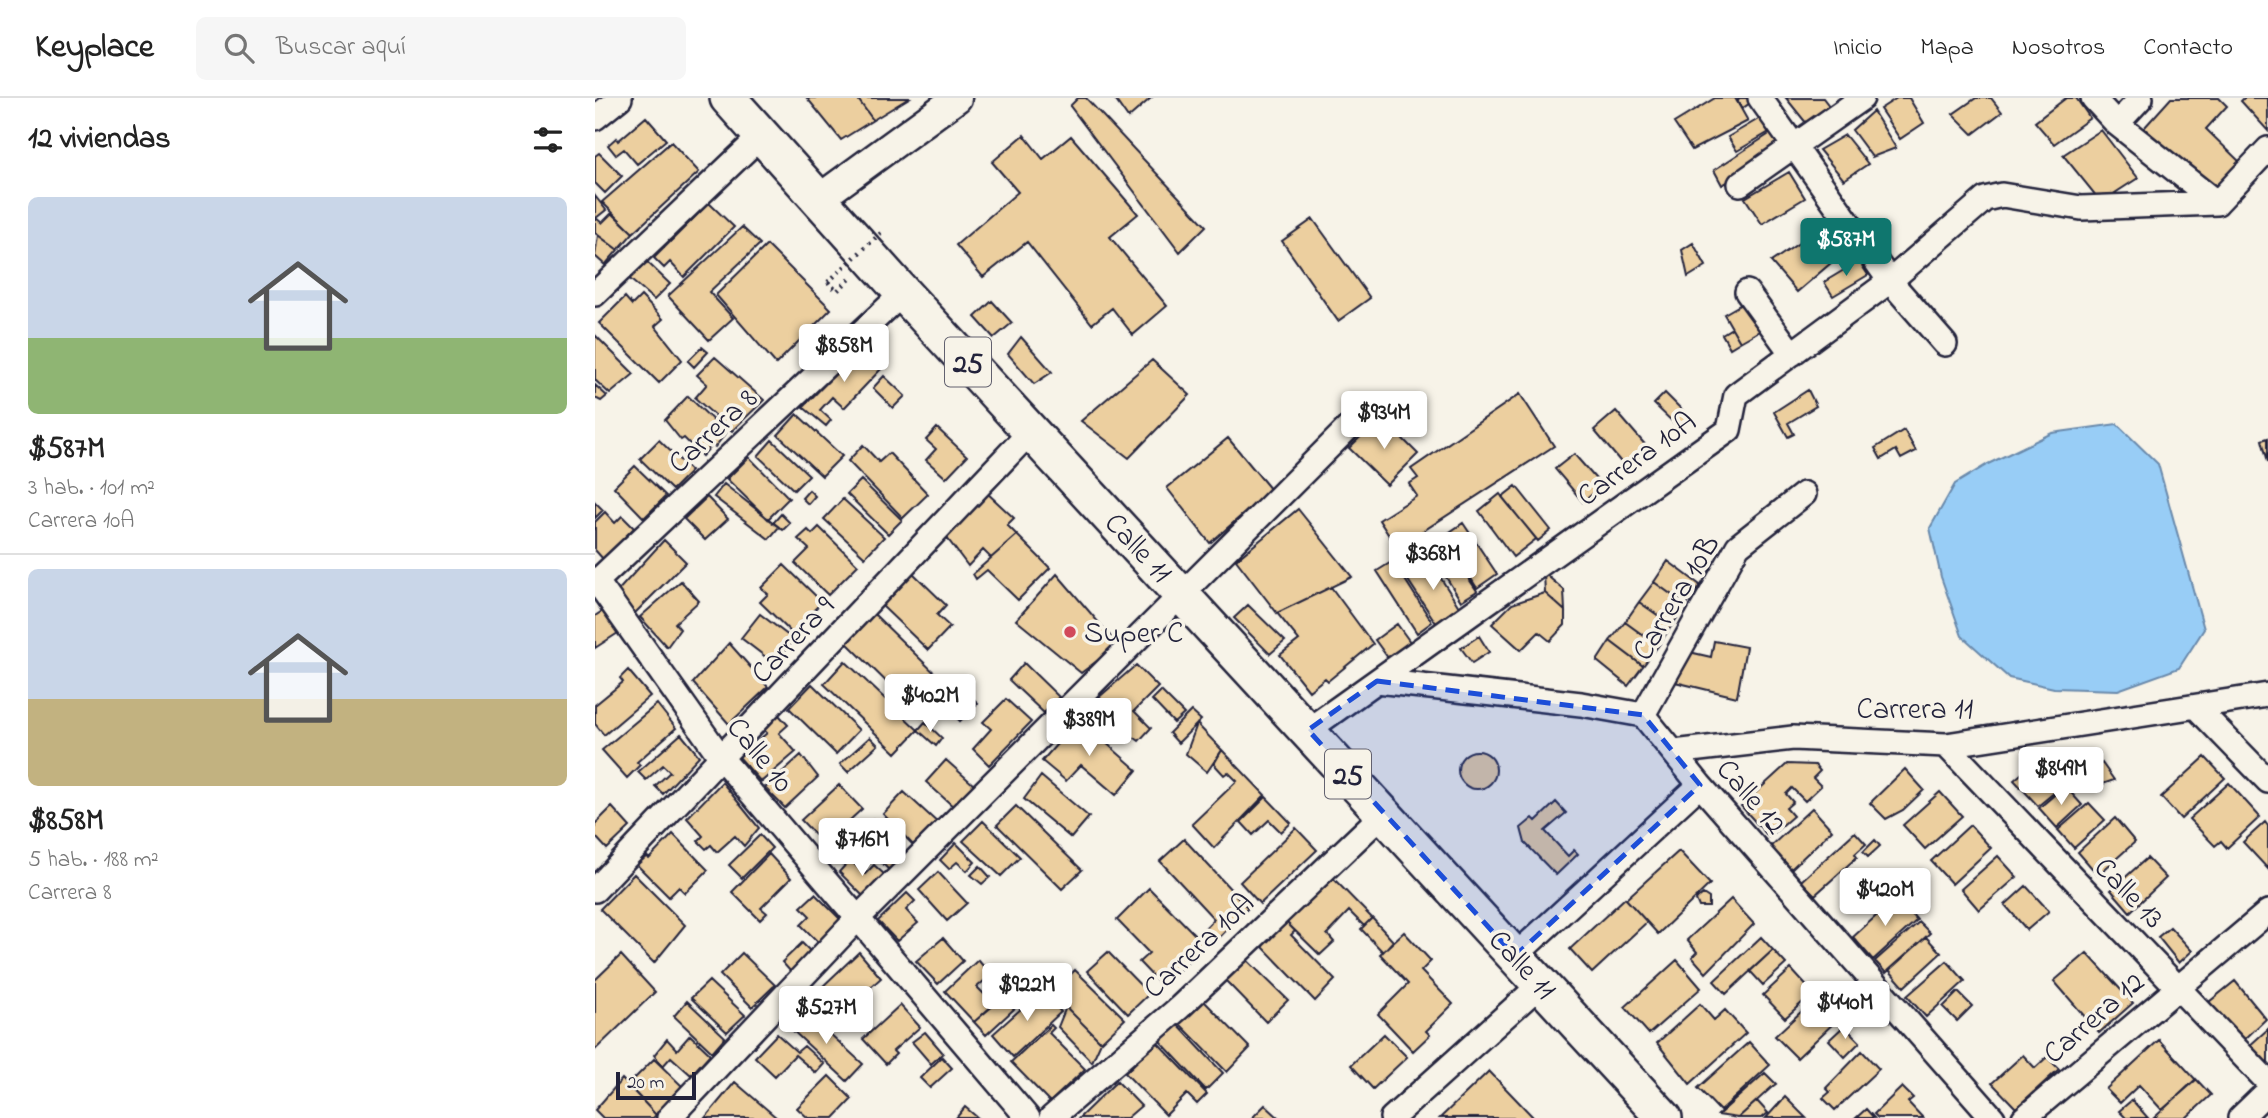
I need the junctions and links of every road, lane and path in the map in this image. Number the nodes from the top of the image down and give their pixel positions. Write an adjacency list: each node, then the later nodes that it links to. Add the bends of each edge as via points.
1 (620, 98): 8 (street)
2 (728, 98): 10 (main road, Calle 11 / 25)
3 (957, 98): 14 (street)
4 (1760, 98): 11 (street)
5 (1863, 98): 11 (street)
6 (2093, 98): 9 (street)
7 (2141, 98): 9 (street)
8 (595, 118)
9 (2117, 124): 15 (street)
10 (762, 135): 14 (main road, Calle 11 / 25); 21 (street)
11 (1794, 149): 13 (street); 17 (street)
12 (2268, 149): 15 (street)
13 (1740, 184)
14 (820, 198): 20 (main road, Calle 11 / 25)
15 (2217, 203): 17 (street, Carrera 10A, via 2081,208 2001,195 1985,199)
16 (883, 231): 18 (path, bridge)
17 (1890, 281): 22 (street); 23 (street, Carrera 10A)
18 (828, 282)
19 (1747, 292): 23 (street)
20 (904, 293): 25 (main road, Calle 11 / 25); 27 (street, Carrera 8)
21 (595, 294)
22 (1945, 344)
23 (1792, 354): 29 (street, Carrera 10A, via 1736,395 1729,430)
24 (1358, 418): 28 (street)
25 (1032, 430): 28 (main road, Calle 11 / 25); 36 (street, Carrera 9)
26 (1804, 494): 32 (street, Carrera 10B, via 1738,546)
27 (595, 581): 36 (street, Calle 10)
28 (1182, 594): 33 (main road, Calle 11 / 25); 42 (street)
29 (1377, 681): 32 (street); 33 (street, Carrera 10A)
30 (2268, 695): 31 (street, Carrera 11)
31 (2197, 708): 34 (street, Carrera 11); 37 (street)
32 (1643, 715): 35 (street, Calle 12)
33 (1308, 730): 39 (main road, Calle 11 / 25)
34 (1946, 745): 35 (street, Carrera 11, via 1793,737); 45 (street, Calle 13)
35 (1674, 752): 38 (street, Calle 12)
36 (722, 759): 40 (street, Carrera 9); 42 (street, Calle 10)
37 (2268, 782)
38 (1700, 785): 43 (street); 53 (street, Calle 12)
39 (1384, 813): 43 (main road, Calle 11 / 25); 50 (street, Carrera 10A, via 1179,1007)
40 (595, 890)
41 (2268, 912): 45 (street, Carrera 12)
42 (859, 917): 48 (street); 49 (street, Calle 10)
43 (1515, 956): 44 (main road, Calle 11 / 25)
44 (1541, 984): 51 (street); 52 (main road, Calle 11 / 25)
45 (2176, 986): 46 (street, Calle 13); 54 (street, Carrera 12)
46 (2268, 1082)
47 (2268, 1091): 55 (street)
48 (669, 1118)
49 (1028, 1118)
50 (1051, 1118)
51 (1392, 1118)
52 (1664, 1118)
53 (1993, 1118)
54 (2024, 1118)
55 (2240, 1118)

